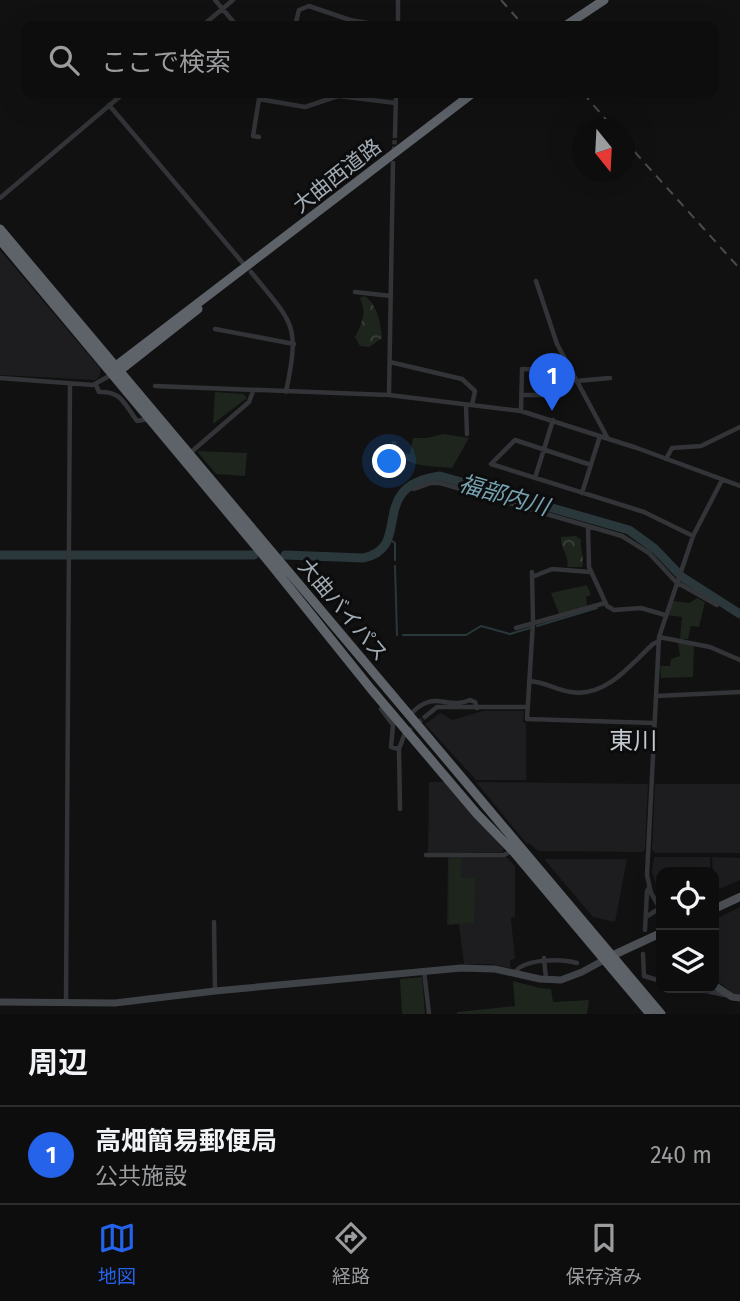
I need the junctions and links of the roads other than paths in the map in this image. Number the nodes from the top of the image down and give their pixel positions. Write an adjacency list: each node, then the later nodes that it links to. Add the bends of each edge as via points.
1 (215, 0): 5 (street)
2 (233, 0): 5 (street)
3 (398, 0): 10 (street)
4 (604, 0): 11 (highway)
5 (223, 9): 6 (street); 7 (street)
6 (208, 21)
7 (233, 21)
8 (296, 21): 9 (street, via 299,10 307,6)
9 (355, 21)
10 (398, 21)
11 (572, 21)
12 (118, 98): 20 (street)
13 (259, 98): 22 (street, via 253,136)
14 (267, 98): 15 (street, via 305,107)
15 (332, 98)
16 (355, 98): 19 (street)
17 (396, 98): 19 (street)
18 (466, 98): 35 (highway, 大曲西道路, via 222,286 167,336)
19 (396, 103): 21 (street)
20 (109, 105): 24 (street); 27 (street)
21 (395, 135)
22 (259, 137)
23 (393, 163): 31 (street)
24 (0, 198)
25 (0, 229): 35 (highway, 大曲バイパス)
26 (0, 240): 36 (highway, 大曲バイパス)
27 (242, 262)
28 (251, 272): 33 (street, via 285,313)
29 (536, 281): 39 (street, via 557,344)
30 (355, 292): 31 (street)
31 (391, 296): 34 (street)
32 (215, 329): 33 (street)
33 (294, 344): 45 (street)
34 (390, 362): 47 (street); 48 (street, via 462,379 475,391)
35 (119, 368): 36 (highway, 大曲西道路); 58 (highway, 大曲バイパス)
36 (112, 375): 41 (street); 51 (highway, 大曲バイパス)
37 (0, 378): 40 (street)
38 (610, 378): 39 (street)
39 (576, 380): 43 (street); 56 (street)
40 (70, 383): 41 (street); 113 (street)
41 (96, 385): 51 (street, via 99,392 116,394 137,421)
42 (155, 386): 44 (street)
43 (560, 387): 46 (street, via 541,396); 46 (street, via 551,370 522,369)
44 (253, 391): 45 (street); 58 (street, via 248,402)
45 (286, 392): 47 (street)
46 (522, 395): 50 (street)
47 (389, 396): 49 (street)
48 (472, 405): 49 (street); 50 (street)
49 (466, 406): 54 (street)
50 (521, 411): 52 (street)
51 (148, 419): 81 (highway, 大曲バイパス)
52 (553, 420): 55 (street); 57 (street)
53 (740, 427): 59 (street, via 702,446 672,448)
54 (467, 434)
55 (600, 436): 56 (street); 60 (street)
56 (607, 438): 59 (street)
57 (544, 450): 60 (street); 61 (street); 61 (street, via 515,440 491,464)
58 (190, 453): 83 (highway, 大曲バイパス)
59 (666, 459): 62 (street)
60 (591, 465): 65 (street)
61 (535, 478): 65 (street)
62 (722, 480): 63 (street); 67 (street)
63 (740, 486)
64 (414, 489): 66 (street, via 440,483)
65 (582, 492): 67 (street, via 644,512)
66 (588, 526): 68 (street); 69 (street, via 636,543)
67 (693, 536): 69 (street)
68 (590, 572): 70 (street); 73 (street, via 552,569 532,574)
69 (677, 581): 71 (street); 72 (street)
70 (605, 603): 72 (street, via 614,610 641,608); 73 (street)
71 (717, 605)
72 (665, 615): 75 (street)
73 (533, 624): 74 (street); 77 (street)
74 (516, 628)
75 (659, 639): 76 (street, via 710,647); 77 (street, via 612,681 588,691 572,693); 79 (street)
76 (740, 660)
77 (529, 681): 80 (street)
78 (740, 692): 79 (street)
79 (656, 696): 85 (street)
80 (528, 707): 82 (street); 85 (street, via 527,719)
81 (388, 708): 87 (street, via 381,709 393,725 390,743); 89 (highway, 大曲バイパス)
82 (477, 708): 83 (street, via 470,700 432,700); 84 (street, via 437,707)
83 (410, 716): 101 (highway, 大曲バイパス)
84 (426, 716)
85 (654, 723): 91 (street)
86 (405, 733): 87 (street)
87 (399, 749): 88 (street)
88 (400, 809)
89 (513, 851): 90 (street, via 503,855); 101 (highway, 大曲バイパス)
90 (426, 855)
91 (649, 887): 93 (street); 96 (street)
92 (740, 897): 94 (main road)
93 (656, 900)
94 (719, 907)
95 (656, 912): 96 (street)
96 (646, 917): 98 (street)
97 (214, 922): 109 (street)
98 (645, 930)
99 (656, 935): 101 (main road)
100 (643, 954): 107 (street, via 644,976)
101 (608, 958): 106 (street, via 571,977); 117 (highway, 大曲バイパス); 118 (highway, 大曲バイパス)
102 (544, 960): 103 (street); 105 (street, via 522,964); 106 (street)
103 (577, 963)
104 (424, 971): 105 (street, via 478,968); 109 (street); 116 (street)
105 (514, 974): 106 (street)
106 (546, 980)
107 (656, 980)
108 (719, 988): 111 (street)
109 (215, 991): 114 (street)
110 (716, 993): 111 (street)
111 (736, 997)
112 (0, 1002): 113 (street)
113 (66, 1002): 114 (street)
114 (107, 1003): 115 (street)
115 (107, 1014)
116 (429, 1014)
117 (650, 1014)
118 (661, 1014)

